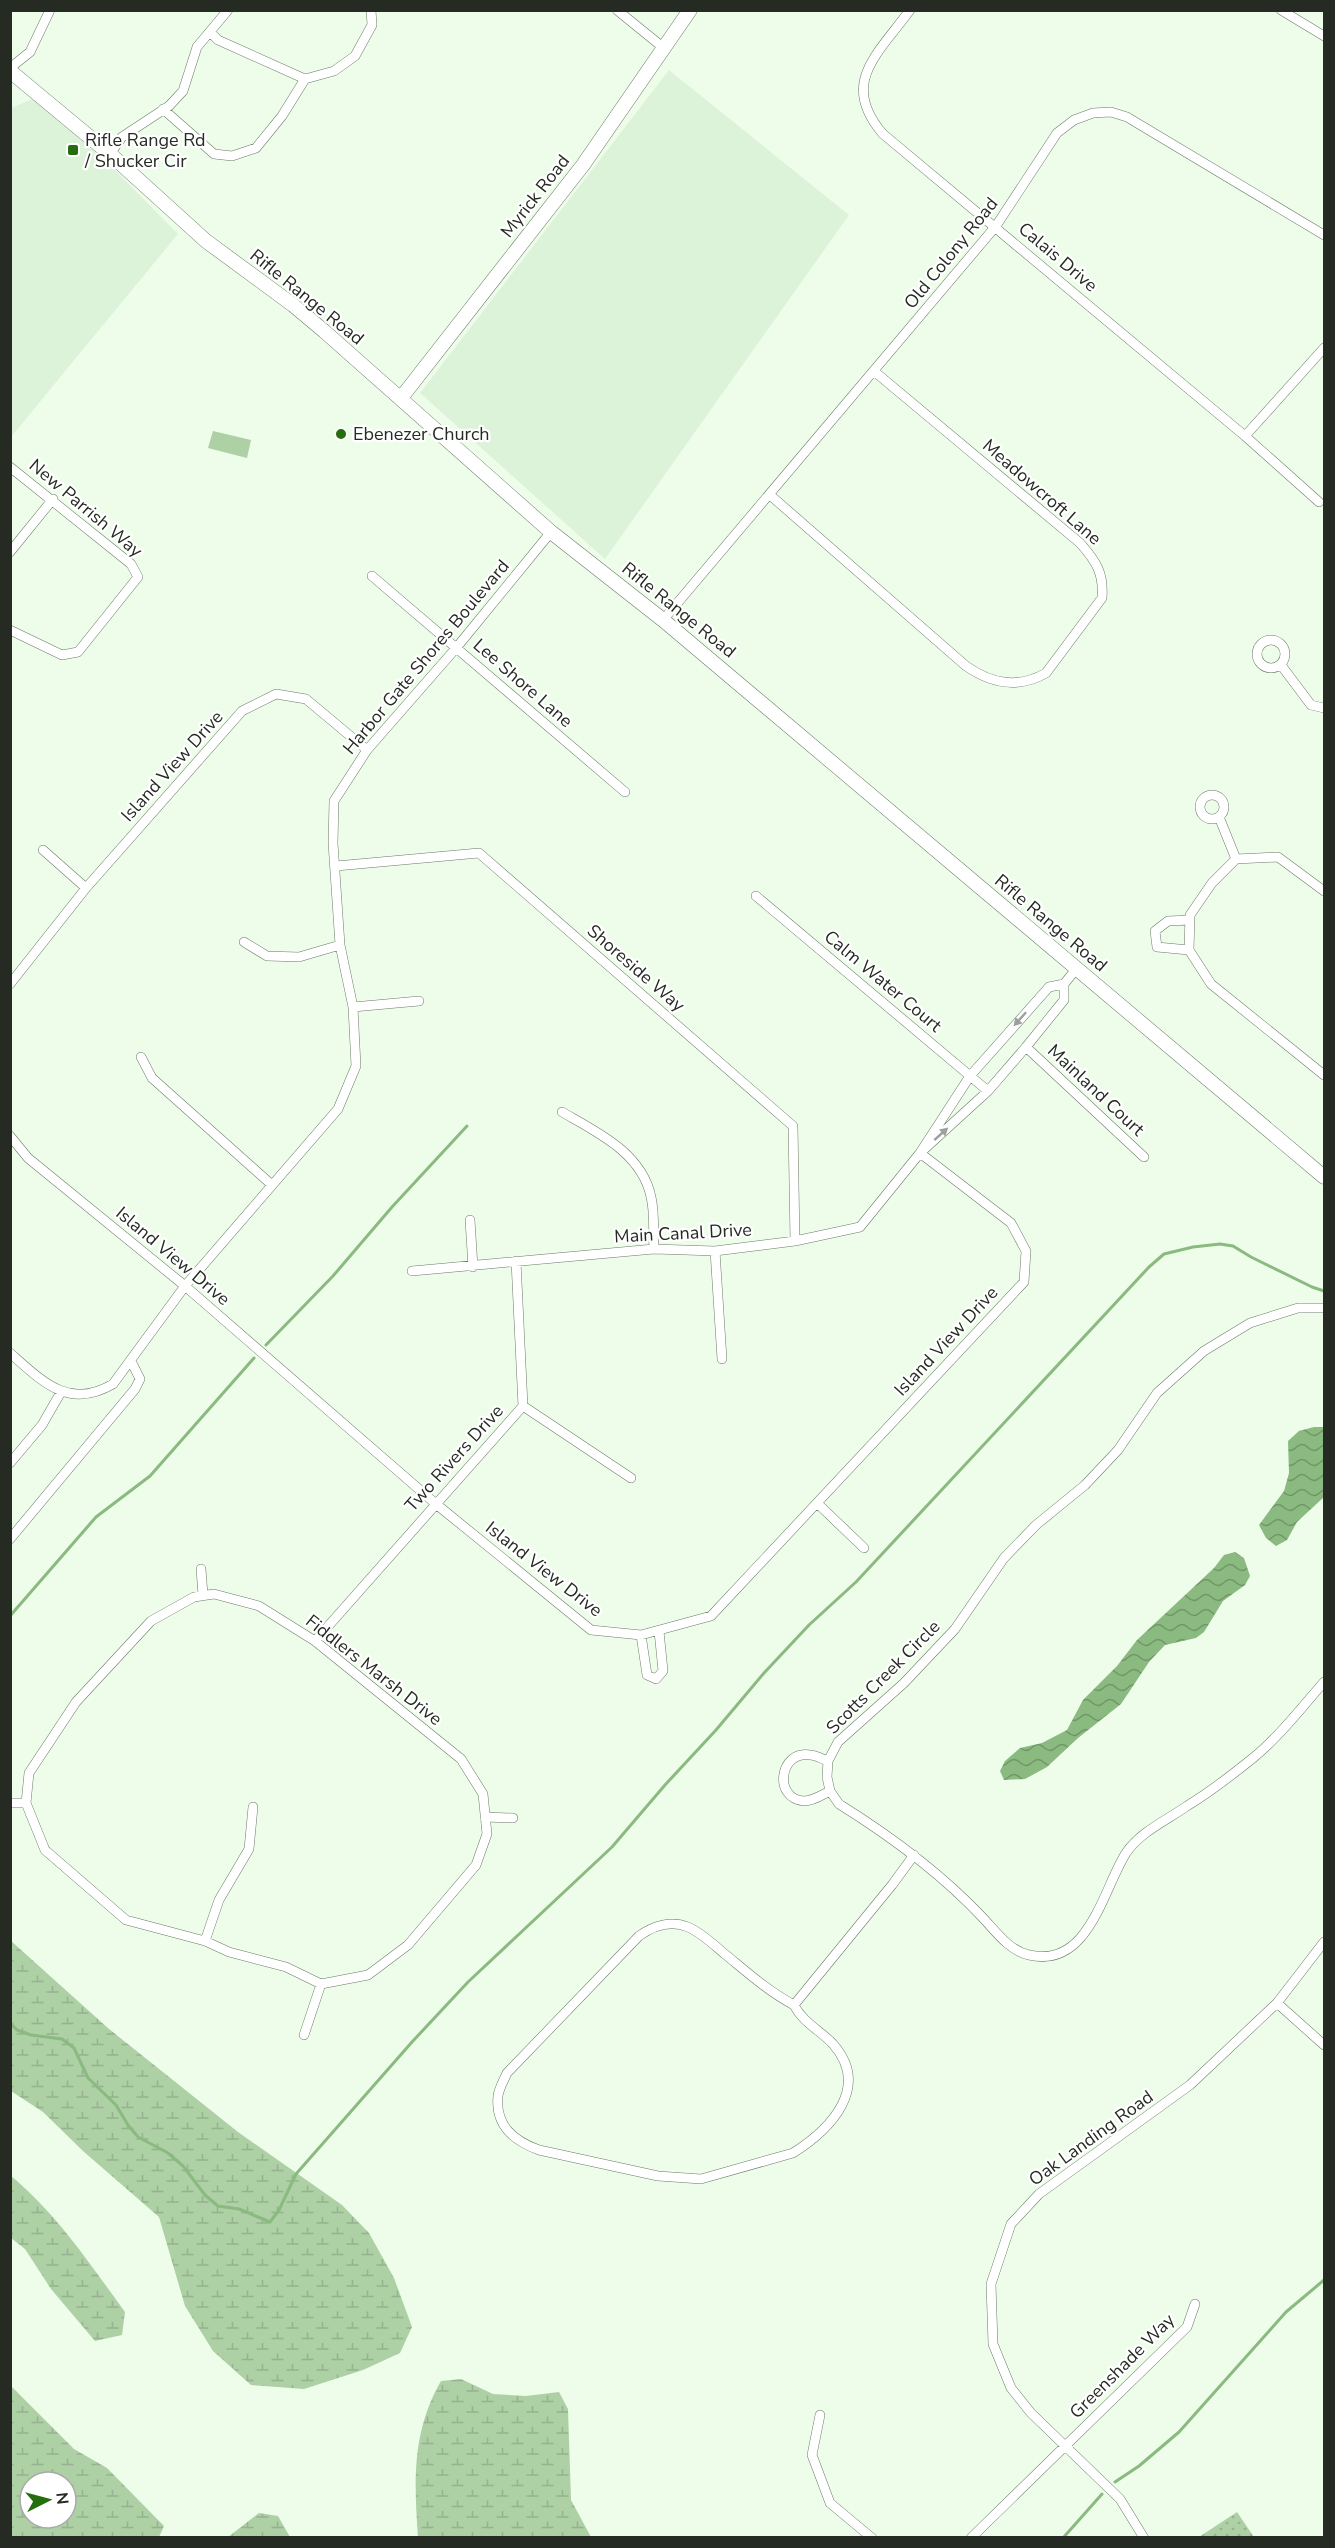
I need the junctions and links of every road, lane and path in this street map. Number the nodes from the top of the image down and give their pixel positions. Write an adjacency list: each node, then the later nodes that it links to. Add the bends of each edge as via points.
1 (50, 10): 11 (street, via 30,52)
2 (228, 10): 8 (street)
3 (371, 10): 12 (street, via 372,25 356,56 334,71)
4 (617, 10): 10 (street)
5 (690, 10): 10 (main road, Myrick Road)
6 (910, 10): 15 (street, Calais Drive, via 867,69 862,85 870,119)
7 (1281, 10): 9 (street)
8 (210, 32): 12 (street, via 218,40); 13 (street, via 197,47 183,91)
9 (1324, 36)
10 (665, 49): 19 (main road, Myrick Road, via 583,165)
11 (10, 70): 14 (main road, Rifle Range Road)
12 (305, 79): 13 (street, via 256,148 232,156 214,154)
13 (163, 110): 14 (street, via 122,137)
14 (110, 154): 19 (main road, Rifle Range Road, via 206,241 293,305)
15 (996, 226): 16 (street, Old Colony Road, via 1057,133 1074,120 1111,112 1128,117); 18 (street, Old Colony Road); 20 (street, Calais Drive)
16 (1324, 235)
17 (1324, 348): 20 (street)
18 (875, 372): 22 (street, Old Colony Road); 22 (street, Meadowcroft Lane, via 1080,543 1100,567 1102,598 1046,673 1033,681 1015,683 981,677)
19 (401, 398): 25 (main road, Rifle Range Road)
20 (1245, 436): 24 (street, Calais Drive)
21 (10, 467): 23 (street, New Parrish Way)
22 (770, 495): 28 (street, Old Colony Road)
23 (53, 499): 26 (street); 29 (street, New Parrish Way, via 131,564 138,577 78,652 62,655)
24 (1319, 502)
25 (551, 532): 28 (main road, Rifle Range Road); 30 (street, Harbor Gate Shores Boulevard)
26 (10, 552)
27 (372, 576): 30 (street, Lee Shore Lane)
28 (663, 620): 46 (main road, Rifle Range Road)
29 (10, 630)
30 (457, 647): 33 (street, Harbor Gate Shores Boulevard); 34 (street, Lee Shore Lane)
31 (1281, 665): 32 (street, via 1311,705)
32 (1324, 708)
33 (367, 750): 38 (street, Harbor Gate Shores Boulevard, via 334,801); 39 (street, Island View Drive, via 306,699 276,694 242,711)
34 (625, 792)
35 (1219, 818): 37 (street)
36 (43, 850): 39 (street)
37 (1236, 859): 40 (street, via 1278,857); 42 (street, via 1212,883)
38 (336, 866): 44 (street, Harbor Gate Shores Boulevard); 63 (street, Shoreside Way, via 478,853 793,1126)
39 (86, 888): 47 (street, Island View Drive)
40 (1324, 891)
41 (756, 896): 54 (street, Calm Water Court)
42 (1190, 920): 45 (street); 45 (street, via 1168,921 1155,931 1157,946)
43 (244, 942): 44 (street, via 267,956 299,957)
44 (340, 945): 50 (street, Harbor Gate Shores Boulevard)
45 (1189, 950): 53 (street, via 1211,984)
46 (1077, 968): 48 (street, Main Canal Drive); 60 (main road, Rifle Range Road)
47 (10, 984)
48 (1064, 984): 51 (street, Main Canal Drive, via 1064,1000); 54 (street, Main Canal Drive, one-way to 54, via 1049,987)
49 (419, 1001): 50 (street)
50 (353, 1007): 61 (street, Harbor Gate Shores Boulevard, via 356,1066 338,1109)
51 (1026, 1047): 55 (street, Main Canal Drive); 59 (street, Mainland Court)
52 (141, 1057): 61 (street, via 152,1078)
53 (1324, 1075)
54 (970, 1076): 55 (street, Calm Water Court); 58 (street, Main Canal Drive)
55 (988, 1091): 58 (street, Main Canal Drive, one-way to 55)
56 (562, 1112): 64 (street, via 601,1134 634,1161 651,1196)
57 (10, 1136): 69 (street, Island View Drive, via 28,1158)
58 (920, 1153): 63 (street, Main Canal Drive, via 860,1227); 78 (street, Island View Drive, via 1011,1223 1026,1251 1023,1282)
59 (1144, 1158)
60 (1324, 1177)
61 (272, 1185): 69 (street, Harbor Gate Shores Boulevard)
62 (470, 1220): 67 (street)
63 (795, 1241): 65 (street, Main Canal Drive)
64 (654, 1249): 65 (street, Main Canal Drive); 66 (street, Main Canal Drive)
65 (715, 1251): 72 (street)
66 (516, 1261): 67 (street, Main Canal Drive); 75 (street, Two Rivers Drive)
67 (473, 1267): 68 (street, Main Canal Drive)
68 (412, 1271)
69 (185, 1286): 73 (street, Harbor Gate Shores Boulevard); 79 (street, Island View Drive)
70 (1324, 1308): 88 (street, Scotts Creek Circle, via 1298,1308 1250,1323 1204,1351 1164,1386 1118,1450 1004,1558 955,1629 904,1683 838,1742)
71 (10, 1353): 74 (street)
72 (722, 1359)
73 (131, 1361): 74 (street, Harbor Gate Shores Boulevard, via 113,1384 97,1393); 80 (street, via 140,1379 135,1389)
74 (61, 1392): 76 (street, via 42,1425)
75 (523, 1406): 77 (street); 79 (street, Two Rivers Drive)
76 (10, 1463)
77 (631, 1478)
78 (817, 1503): 81 (street); 84 (street, Island View Drive, via 711,1616)
79 (436, 1504): 85 (street, Island View Drive, via 591,1630); 86 (street, Two Rivers Drive)
80 (10, 1539)
81 (864, 1548)
82 (201, 1569): 83 (street)
83 (204, 1595): 86 (street, Fiddlers Marsh Drive, via 259,1605); 91 (street, via 151,1621 76,1702 29,1773)
84 (659, 1631): 85 (street, Island View Drive); 85 (street, via 663,1671 656,1679 647,1676)
85 (640, 1635)
86 (315, 1641): 93 (street, Fiddlers Marsh Drive, via 461,1759 483,1794)
87 (1324, 1682): 95 (street, via 1255,1757 1149,1830 1127,1851 1076,1945 1054,1955 1029,1955 1007,1944 966,1899)
88 (828, 1761): 89 (street, Scotts Creek Circle); 89 (street, via 809,1754 799,1755 790,1760 782,1778 789,1794 801,1801)
89 (830, 1791): 95 (street, via 838,1804)
90 (10, 1803): 91 (street)
91 (26, 1803): 96 (street, via 45,1850 126,1920)
92 (253, 1807): 96 (street, via 249,1849 219,1900)
93 (485, 1817): 94 (street); 98 (street, Fiddlers Marsh Drive, via 487,1834 476,1865 408,1945 368,1975)
94 (513, 1818)
95 (914, 1854): 100 (street)
96 (205, 1941): 98 (street, via 286,1967)
97 (1324, 1942): 99 (street, Oak Landing Road)
98 (321, 1983): 101 (street)
99 (1277, 2003): 102 (street); 105 (street, Oak Landing Road, via 1190,2085 1039,2194 1011,2224 991,2284 993,2344 1011,2388)
100 (794, 2005): 100 (street, via 800,2017 843,2057 848,2085 845,2103 837,2114 793,2152 701,2179 687,2179 539,2150 520,2143 504,2124 498,2095 507,2073 650,1928 687,1926 771,1993)
101 (304, 2035)
102 (1324, 2045)
103 (1195, 2304): 105 (street, Greenshade Way, via 1187,2327)
104 (820, 2415): 106 (street, via 812,2455 830,2503)
105 (1065, 2446): 107 (street, Greenshade Way); 108 (street, Oak Landing Road, via 1120,2499)
106 (872, 2538)
107 (971, 2538)
108 (1144, 2538)

